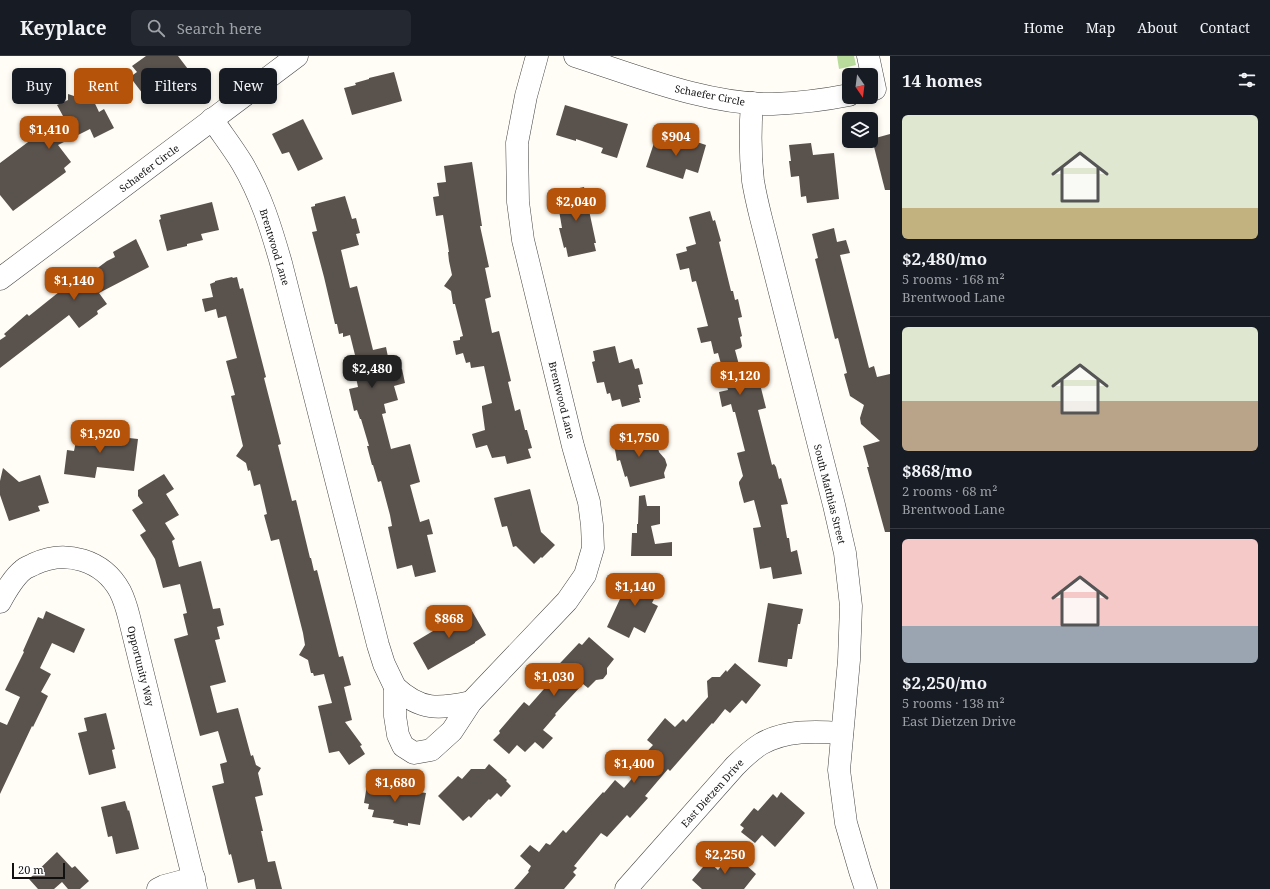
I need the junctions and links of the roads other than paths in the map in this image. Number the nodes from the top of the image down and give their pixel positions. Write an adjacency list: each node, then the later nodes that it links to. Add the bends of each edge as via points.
1 (297, 56): 8 (street, Schaefer Circle)
2 (537, 56): 12 (street, Brentwood Lane, via 517,143 518,202 523,240 589,502 593,548 585,575 567,601)
3 (576, 56): 7 (street, Schaefer Circle, via 675,88)
4 (868, 56): 5 (street)
5 (879, 88)
6 (842, 96): 7 (street, Schaefer Circle, via 799,102)
7 (752, 103): 13 (street, South Matthias Street, via 750,125 753,181 845,553 852,606)
8 (212, 119): 9 (street, Schaefer Circle); 11 (street, Brentwood Lane, via 242,162 268,216 378,645)
9 (0, 279)
10 (0, 602): 14 (street, Opportunity Way, via 23,570 42,561 59,558 74,558 87,562 101,571 120,591 129,617)
11 (395, 687): 12 (street, Brentwood Lane, via 416,702 429,706 446,707); 12 (street, Brentwood Lane, via 398,734 403,746 414,753 431,750 452,731)
12 (471, 702)
13 (842, 733): 16 (street, East Dietzen Drive, via 799,732 780,736 749,752); 17 (street, South Matthias Street, via 839,770 846,823)
14 (195, 883): 15 (street, via 164,886)
15 (158, 889)
16 (626, 889)
17 (866, 889)

